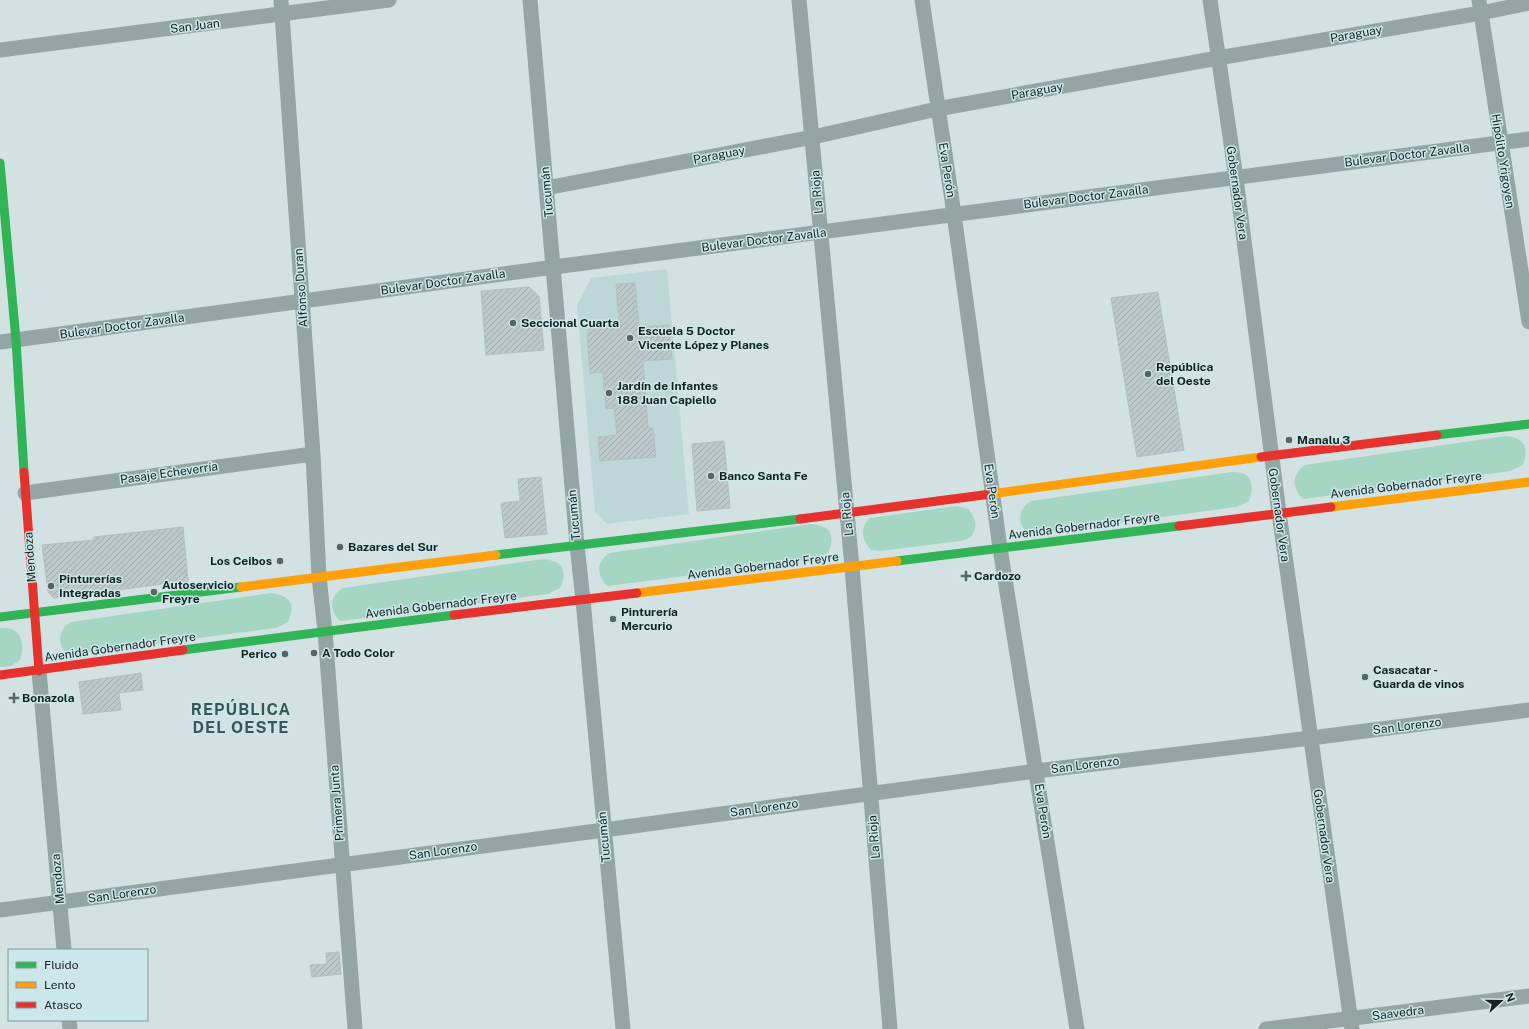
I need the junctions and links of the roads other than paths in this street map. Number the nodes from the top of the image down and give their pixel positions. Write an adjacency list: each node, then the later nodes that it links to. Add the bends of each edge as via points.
1 (389, 0): 7 (street, San Juan)
2 (530, 0): 17 (street, Tucumán)
3 (799, 0): 12 (street, La Rioja)
4 (922, 0): 11 (street, Eva Perón)
5 (1210, 0): 10 (street, Gobernador Vera)
6 (1529, 3): 8 (street, Paraguay)
7 (282, 7): 9 (street, San Juan); 21 (street, Alfonso Duran)
8 (1480, 7): 10 (street, Paraguay); 14 (street, Hipólito Yrigoyen)
9 (0, 50)
10 (1218, 58): 11 (street, Paraguay); 16 (street, Gobernador Vera)
11 (937, 109): 12 (street, Paraguay); 18 (street, Eva Perón)
12 (812, 137): 17 (street, Paraguay); 19 (street, La Rioja)
13 (1529, 139): 14 (street, Bulevar Doctor Zavalla)
14 (1500, 143): 16 (street, Bulevar Doctor Zavalla); 22 (street, Hipólito Yrigoyen)
15 (0, 163): 23 (main road, Mendoza)
16 (1236, 178): 18 (street, Bulevar Doctor Zavalla); 27 (street, Gobernador Vera)
17 (546, 188): 20 (street, Tucumán)
18 (954, 214): 19 (street, Bulevar Doctor Zavalla); 30 (street, Eva Perón)
19 (821, 233): 20 (street, Bulevar Doctor Zavalla); 32 (street, La Rioja)
20 (554, 267): 21 (street, Bulevar Doctor Zavalla); 33 (street, Tucumán)
21 (302, 302): 23 (street, Bulevar Doctor Zavalla); 26 (street, Alfonso Duran)
22 (1529, 322)
23 (16, 340): 24 (street, Bulevar Doctor Zavalla); 29 (main road, Mendoza)
24 (0, 342)
25 (1529, 424): 27 (main road)
26 (312, 454): 29 (street, Pasaje Echeverría); 36 (street, Alfonso Duran)
27 (1272, 456): 30 (main road); 31 (street, Gobernador Vera)
28 (1529, 482): 31 (main road, Avenida Gobernador Freyre)
29 (25, 492): 38 (main road, Mendoza)
30 (993, 494): 32 (main road); 34 (street, Eva Perón)
31 (1279, 513): 34 (main road, Avenida Gobernador Freyre); 44 (street, Gobernador Vera)
32 (846, 514): 33 (main road); 35 (street, La Rioja)
33 (577, 545): 36 (main road); 37 (street, Tucumán)
34 (1000, 548): 35 (main road, Avenida Gobernador Freyre); 45 (street, Eva Perón)
35 (852, 567): 37 (main road, Avenida Gobernador Freyre); 46 (street, La Rioja)
36 (319, 577): 38 (main road); 40 (street, Primera Junta)
37 (583, 600): 40 (main road, Avenida Gobernador Freyre); 47 (street, Tucumán)
38 (34, 613): 39 (main road); 41 (main road, Mendoza)
39 (0, 617)
40 (325, 631): 41 (main road, Avenida Gobernador Freyre); 48 (street, Primera Junta)
41 (39, 671): 42 (main road, Avenida Gobernador Freyre); 49 (street, Mendoza)
42 (0, 675)
43 (1529, 710): 44 (street, San Lorenzo)
44 (1311, 738): 45 (street, San Lorenzo); 53 (street, Gobernador Vera)
45 (1036, 770): 46 (street, San Lorenzo); 57 (street, Eva Perón)
46 (870, 794): 47 (street, San Lorenzo); 56 (street, La Rioja)
47 (604, 830): 48 (street, San Lorenzo); 55 (street, Tucumán)
48 (342, 865): 49 (street, San Lorenzo); 54 (street, Primera Junta)
49 (60, 903): 50 (street, San Lorenzo); 51 (street, Mendoza)
50 (0, 910)
51 (64, 949)
52 (1529, 996): 53 (street, Saavedra)
53 (1351, 1024): 58 (street, Saavedra)
54 (355, 1029)
55 (623, 1029)
56 (890, 1029)
57 (1077, 1029)
58 (1266, 1029)

